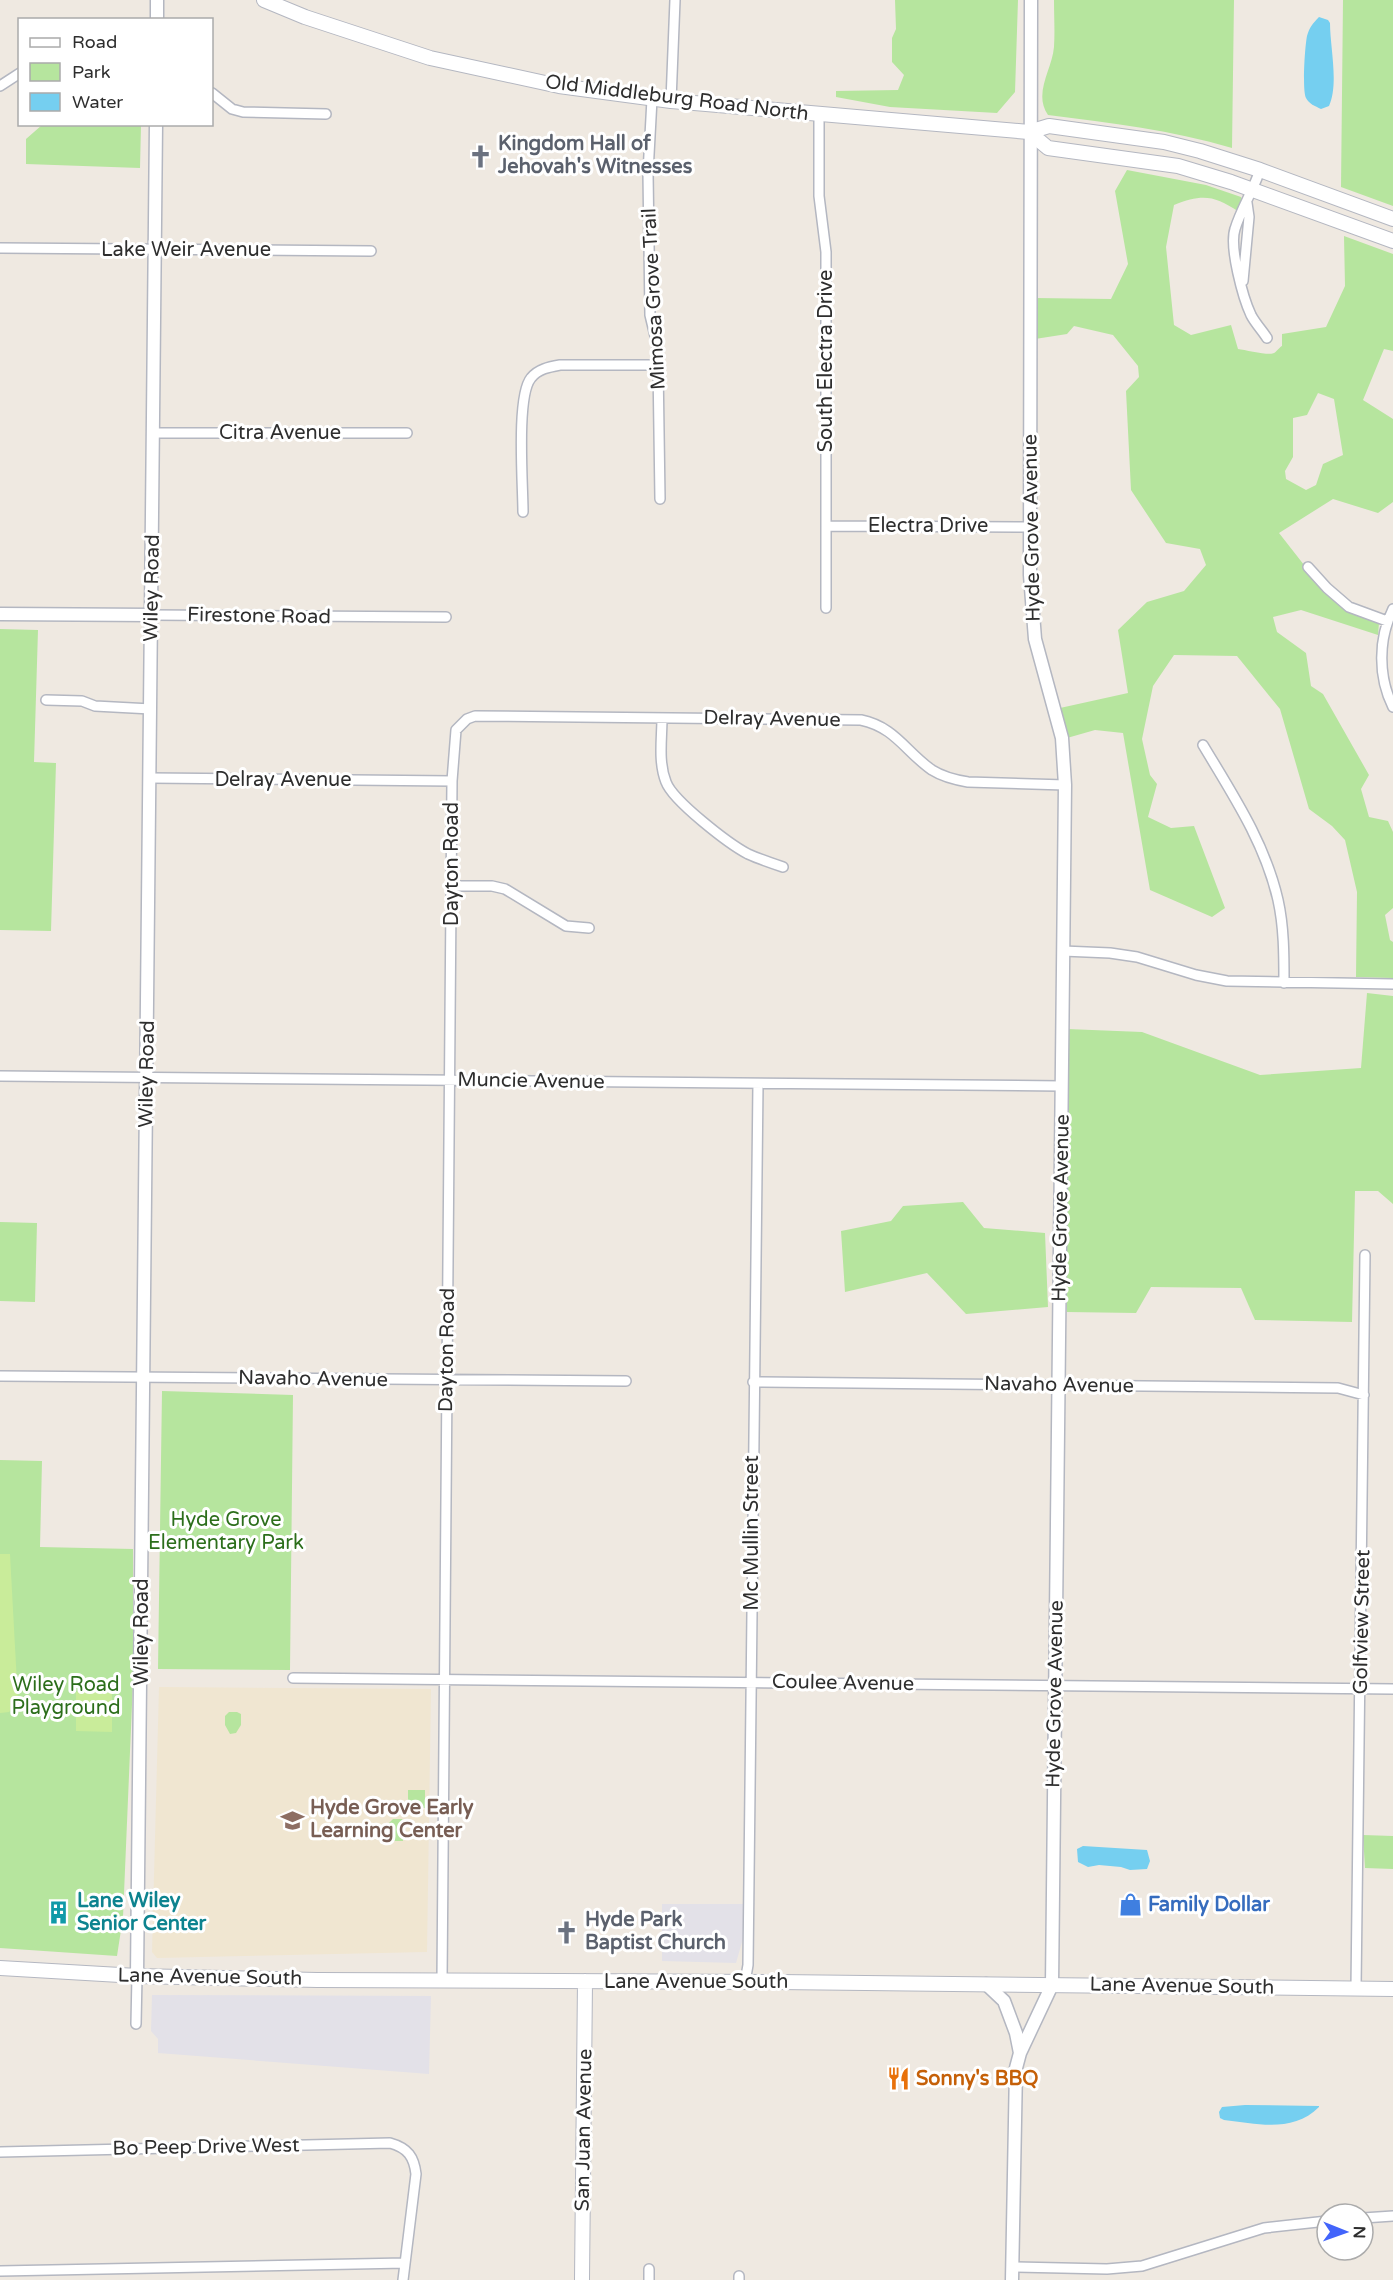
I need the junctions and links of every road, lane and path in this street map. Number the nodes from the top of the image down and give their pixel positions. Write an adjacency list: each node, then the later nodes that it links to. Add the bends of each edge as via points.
1 (157, 0): 5 (street)
2 (264, 0): 9 (main road, Old Middleburg Road North, via 305,17 469,68)
3 (675, 0): 10 (street)
4 (1031, 0): 14 (street, Hyde Grove Avenue)
5 (157, 18)
6 (18, 75): 7 (street)
7 (0, 86)
8 (213, 94): 11 (street, via 223,104 243,112)
9 (652, 99): 10 (main road, Old Middleburg Road North); 25 (street, Mimosa Grove Trail, via 648,173 650,315)
10 (671, 101): 12 (main road, Old Middleburg Road North)
11 (326, 114)
12 (819, 114): 14 (main road, Old Middleburg Road North); 30 (street, South Electra Drive, via 819,196 826,252)
13 (156, 126): 21 (street, Wiley Road)
14 (1029, 132): 15 (main road, Old Middleburg Road North, via 1049,126 1164,142); 16 (main road, Old Middleburg Road North, via 1048,148 1178,166); 31 (street, Hyde Grove Avenue)
15 (1260, 170): 16 (street); 18 (main road, Old Middleburg Road North)
16 (1254, 189): 17 (street); 19 (main road, Old Middleburg Road North)
17 (1247, 203): 23 (street); 23 (street, via 1233,239)
18 (1393, 219)
19 (1393, 241)
20 (0, 248): 21 (street, Lake Weir Avenue)
21 (155, 249): 22 (street, Lake Weir Avenue); 26 (street, Wiley Road)
22 (371, 251)
23 (1242, 285): 24 (street, via 1251,315)
24 (1267, 338)
25 (658, 365): 28 (street, Mimosa Grove Trail); 29 (street, via 560,365 546,367 530,379 522,398)
26 (153, 433): 27 (street, Citra Avenue); 36 (street, Wiley Road)
27 (407, 433)
28 (660, 500)
29 (523, 512)
30 (826, 526): 31 (street, Electra Drive); 33 (street, South Electra Drive)
31 (1030, 527): 47 (street, Hyde Grove Avenue, via 1035,639 1062,738)
32 (1308, 567): 38 (street, via 1349,607)
33 (826, 608)
34 (1393, 609): 38 (street)
35 (0, 614): 36 (street, Firestone Road)
36 (152, 615): 37 (street, Firestone Road); 41 (street, Wiley Road)
37 (446, 618)
38 (1387, 621): 40 (street, via 1382,656 1386,691)
39 (46, 700): 41 (street, via 82,700 95,706)
40 (1393, 707)
41 (151, 709): 45 (street, Wiley Road)
42 (662, 718): 43 (street, Delray Avenue, via 475,716); 47 (street, Delray Avenue, via 861,720 883,727 933,771 957,780); 48 (street, via 662,767 673,794 747,853)
43 (461, 723): 46 (street, Dayton Road, via 454,738)
44 (1203, 745): 52 (street, via 1246,817 1270,869 1283,927)
45 (150, 778): 46 (street, Delray Avenue); 55 (street, Wiley Road)
46 (452, 781): 49 (street, Dayton Road)
47 (1065, 785): 51 (street, Hyde Grove Avenue)
48 (783, 867)
49 (452, 886): 50 (street, via 505,888 566,926); 56 (street, Dayton Road)
50 (589, 928)
51 (1064, 951): 52 (street, via 1137,957 1227,981); 58 (street, Hyde Grove Avenue)
52 (1284, 983): 53 (street)
53 (1393, 984)
54 (0, 1076): 55 (street, Muncie Avenue)
55 (147, 1077): 56 (street, Muncie Avenue); 61 (street, Wiley Road)
56 (450, 1081): 57 (street, Muncie Avenue); 62 (street, Dayton Road)
57 (758, 1084): 58 (street, Muncie Avenue); 64 (street, Mc Mullin Street)
58 (1062, 1086): 65 (street, Hyde Grove Avenue)
59 (1365, 1255): 66 (street, Golfview Street)
60 (0, 1376): 61 (street, Navaho Avenue)
61 (144, 1378): 62 (street, Navaho Avenue); 74 (street, Wiley Road)
62 (447, 1381): 63 (street, Navaho Avenue); 68 (street, Dayton Road)
63 (626, 1381)
64 (753, 1382): 65 (street, Navaho Avenue); 69 (street, Mc Mullin Street)
65 (1059, 1385): 66 (street, Navaho Avenue, via 1338,1388); 70 (street, Hyde Grove Avenue)
66 (1364, 1395): 71 (street, Golfview Street)
67 (293, 1678): 68 (street, Coulee Avenue)
68 (445, 1679): 69 (street, Coulee Avenue); 75 (street, Dayton Road)
69 (751, 1682): 70 (street, Coulee Avenue); 77 (street, Mc Mullin Street)
70 (1056, 1685): 71 (street, Coulee Avenue); 79 (street, Hyde Grove Avenue)
71 (1361, 1689): 72 (street, Coulee Avenue); 80 (street, Golfview Street)
72 (1393, 1689)
73 (0, 1968): 74 (main road, Lane Avenue South)
74 (138, 1976): 75 (main road, Lane Avenue South); 82 (street, Wiley Road)
75 (442, 1980): 76 (main road, Lane Avenue South)
76 (585, 1981): 77 (main road, Lane Avenue South); 93 (main road, San Juan Avenue)
77 (745, 1982): 78 (main road, Lane Avenue South)
78 (986, 1984): 79 (main road, Lane Avenue South); 83 (street, via 1004,2001)
79 (1052, 1984): 80 (main road, Lane Avenue South); 83 (street, Hyde Grove Avenue)
80 (1356, 1988): 81 (main road, Lane Avenue South)
81 (1393, 1989)
82 (136, 2024)
83 (1020, 2053): 89 (street, Hyde Grove Avenue, via 1014,2101)
84 (0, 2151): 88 (street, Bo Peep Drive West, via 390,2143 401,2146 415,2162 416,2174)
85 (1393, 2216): 86 (street)
86 (1375, 2217)
87 (1315, 2222): 89 (street, via 1264,2228 1142,2266)
88 (405, 2263): 91 (street); 92 (street)
89 (1012, 2267): 95 (street, Hyde Grove Avenue)
90 (649, 2269): 94 (street)
91 (0, 2271)
92 (403, 2280)
93 (582, 2280)
94 (649, 2280)
95 (1012, 2280)

